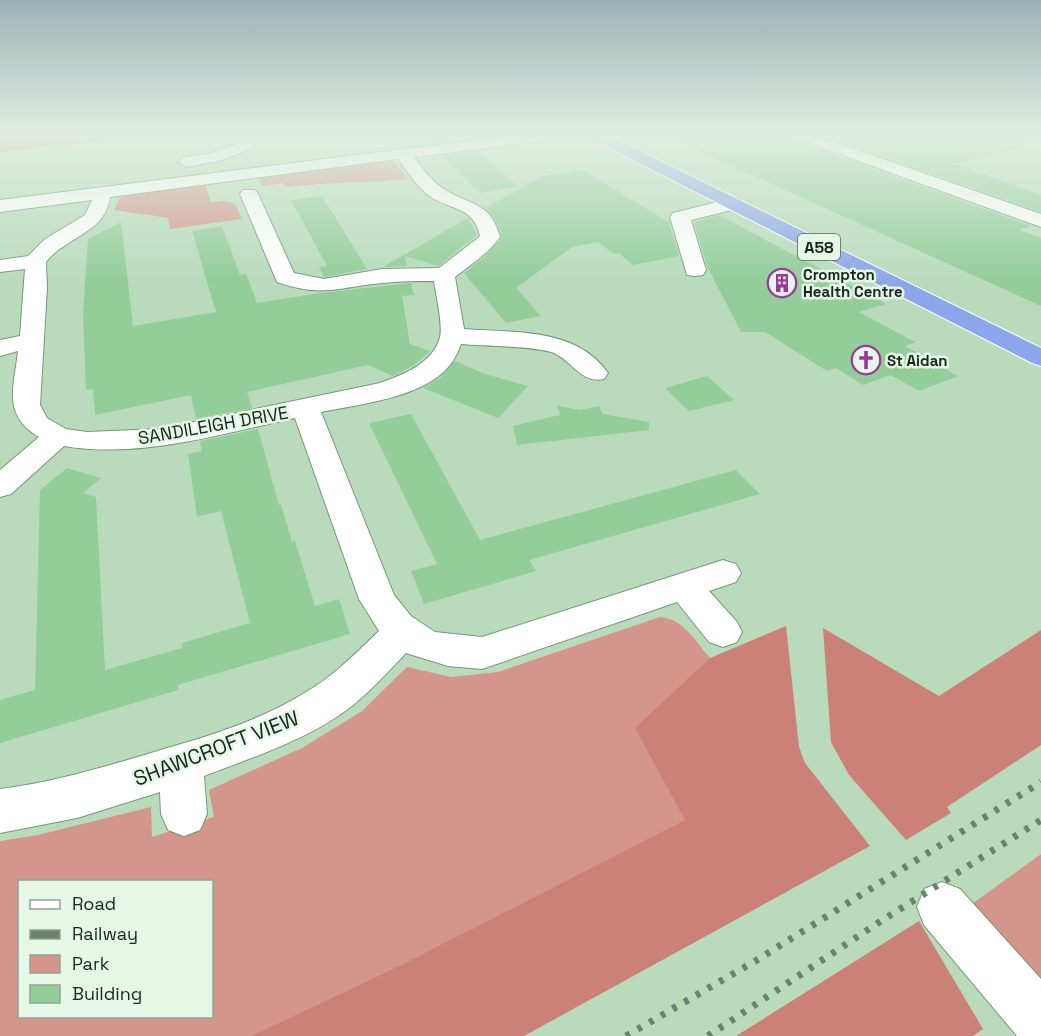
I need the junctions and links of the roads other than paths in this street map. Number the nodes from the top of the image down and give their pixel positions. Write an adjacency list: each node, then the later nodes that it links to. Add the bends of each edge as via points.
1 (157, 184): 5 (street)
2 (428, 184): 13 (street, via 434,191 475,210 488,223 490,237 483,247)
3 (694, 184): 7 (highway, A58)
4 (938, 184): 9 (street)
5 (102, 192): 8 (street); 10 (street, via 101,208 94,218 50,244)
6 (226, 197): 13 (street, via 258,193 285,277 303,284 331,286 382,276)
7 (733, 204): 12 (street, via 680,217); 17 (highway, A58)
8 (0, 206)
9 (1041, 221)
10 (35, 261): 11 (street); 15 (street, SANDILEIGH DRIVE)
11 (0, 266)
12 (695, 270)
13 (444, 275): 14 (street)
14 (453, 336): 19 (street, via 553,344 574,353); 21 (street, SANDILEIGH DRIVE, via 440,361 415,379 387,390)
15 (31, 341): 16 (street); 22 (street, SANDILEIGH DRIVE, via 26,405 36,423)
16 (0, 348)
17 (1041, 358)
18 (620, 367): 19 (street)
19 (595, 373): 20 (street)
20 (568, 379)
21 (305, 408): 22 (street, SANDILEIGH DRIVE, via 160,438 87,441); 26 (street, via 377,599 388,617)
22 (58, 436): 23 (street)
23 (0, 488)
24 (723, 573): 25 (street)
25 (684, 586): 26 (street, via 482,652 450,652 425,646); 27 (street)
26 (404, 631): 28 (street, SHAWCROFT VIEW, via 351,682 308,713)
27 (723, 632)
28 (181, 764): 29 (street, SHAWCROFT VIEW, via 61,802); 30 (street)
29 (0, 811)
30 (184, 814)
31 (942, 907): 32 (street)
32 (1041, 1021)

